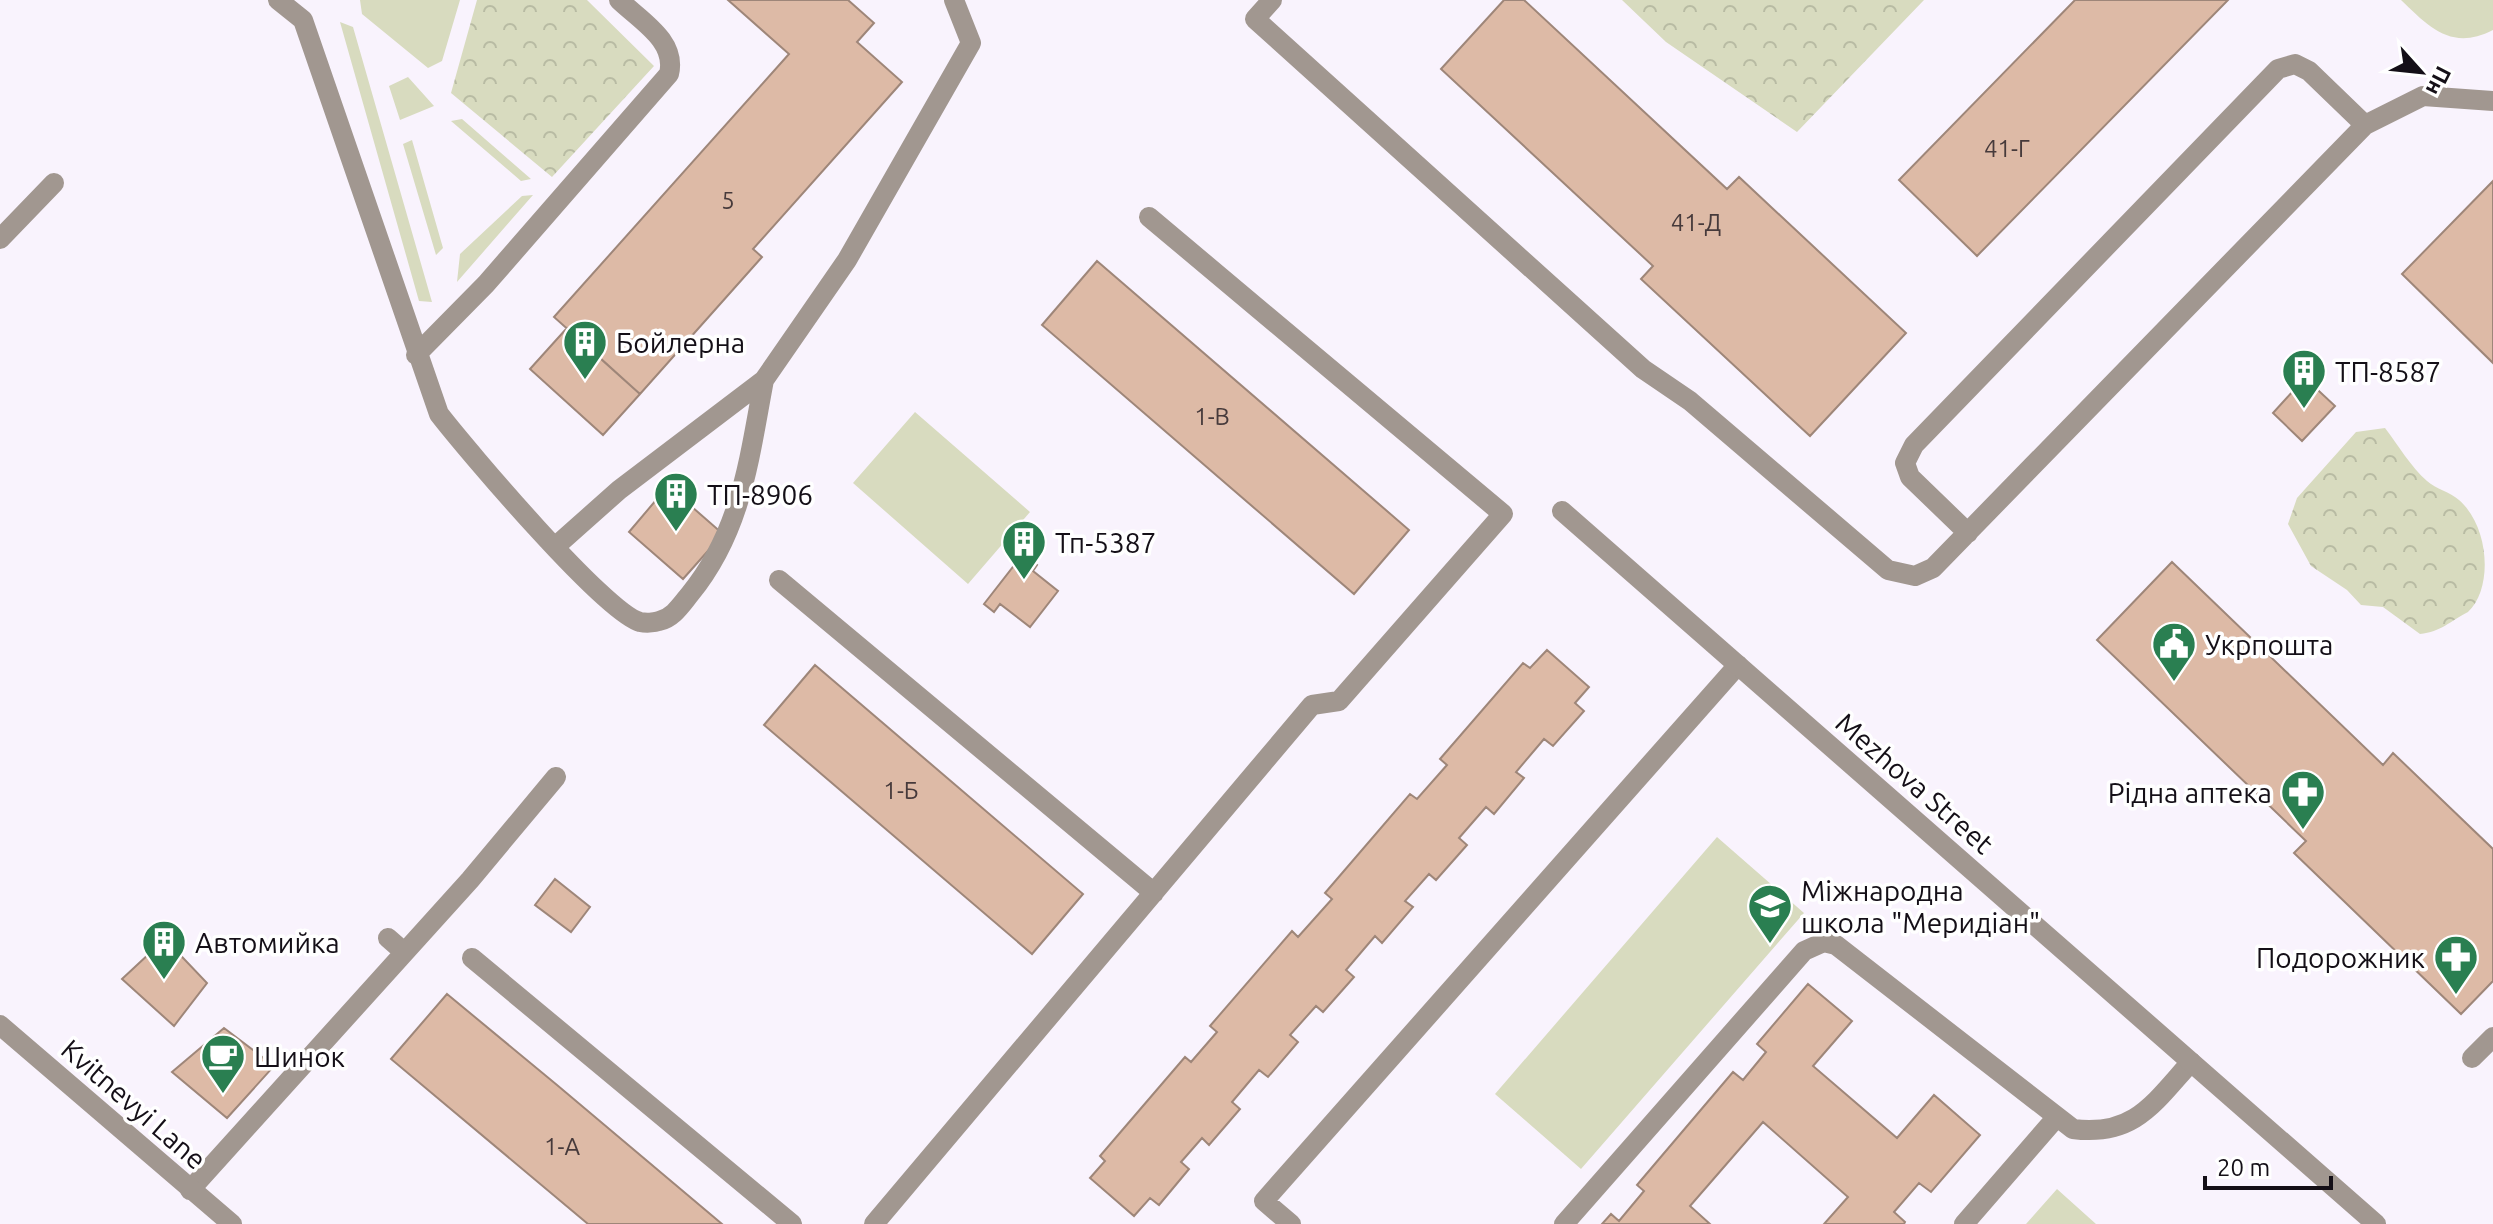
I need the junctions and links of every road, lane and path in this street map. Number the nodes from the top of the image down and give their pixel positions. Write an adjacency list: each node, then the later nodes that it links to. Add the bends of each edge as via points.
1 (278, 0): 10 (street, via 303,20)
2 (619, 0): 10 (street, via 667,45 673,60 669,74 486,284)
3 (954, 0): 11 (street, via 971,43 847,260)
4 (1272, 0): 13 (street, via 1255,19 1643,369 1690,401 1888,570 1915,576 1933,568)
5 (2493, 101): 6 (street, via 2423,96)
6 (2365, 125): 13 (street); 13 (street, via 2309,71 2295,64 2278,69 1914,445 1905,463 1910,477)
7 (54, 183): 9 (street)
8 (1149, 217): 18 (street, via 1503,514 1339,701 1312,705)
9 (0, 239)
10 (416, 355): 14 (street, via 439,414 477,463)
11 (764, 380): 14 (street, via 619,490); 14 (street, via 745,479 722,549 672,615 639,622 615,606)
12 (1562, 511): 16 (street, Mezhova Street)
13 (1968, 533)
14 (556, 546)
15 (779, 580): 18 (street)
16 (1738, 665): 25 (street, Mezhova Street); 31 (street, via 1264,1201)
17 (556, 777): 20 (street)
18 (1154, 893): 30 (street)
19 (388, 938): 20 (street)
20 (404, 952): 27 (street)
21 (472, 958): 29 (street)
22 (0, 1025): 27 (street, Kvitnevyi Lane)
23 (2493, 1037): 24 (street)
24 (2472, 1058)
25 (2191, 1062): 26 (street, via 2143,1116 2112,1130 2073,1129); 34 (street, Mezhova Street)
26 (2055, 1119): 32 (street, via 1836,945 1824,942 1804,951); 33 (street)
27 (190, 1190): 28 (street, Kvitnevyi Lane)
28 (232, 1224)
29 (792, 1224)
30 (874, 1224)
31 (1291, 1224)
32 (1564, 1224)
33 (1964, 1224)
34 (2376, 1224)

